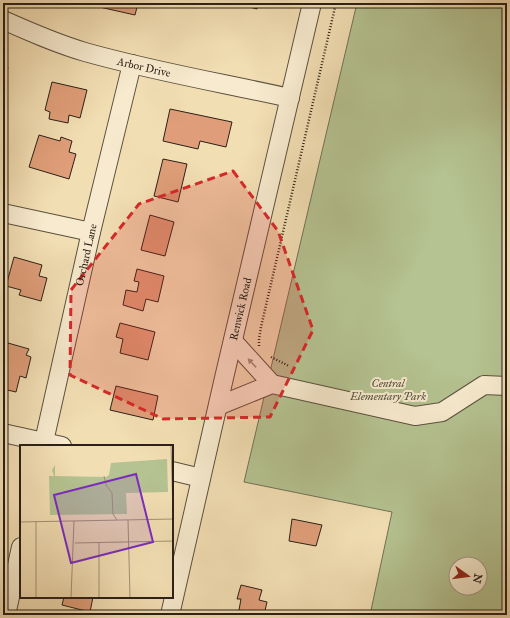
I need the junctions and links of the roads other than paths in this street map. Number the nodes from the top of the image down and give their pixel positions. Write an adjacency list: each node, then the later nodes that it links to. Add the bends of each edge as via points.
1 (312, 3): 4 (street, Renwick Road)
2 (3, 20): 3 (street, Arbor Drive, via 84,52)
3 (132, 64): 4 (street, Arbor Drive); 6 (street, Orchard Lane)
4 (290, 98): 7 (street, Renwick Road)
5 (3, 213): 6 (street)
6 (91, 232): 12 (street, Orchard Lane)
7 (233, 341): 8 (street, one-way to 7); 10 (street, Renwick Road)
8 (272, 384): 9 (street, via 415,416 442,412 484,385); 10 (street)
9 (507, 386)
10 (218, 406): 14 (street, Renwick Road)
11 (3, 433): 12 (street)
12 (44, 444)
13 (173, 471): 14 (street)
14 (201, 478): 17 (street, Renwick Road)
15 (20, 552): 16 (street)
16 (6, 615)
17 (170, 615)

